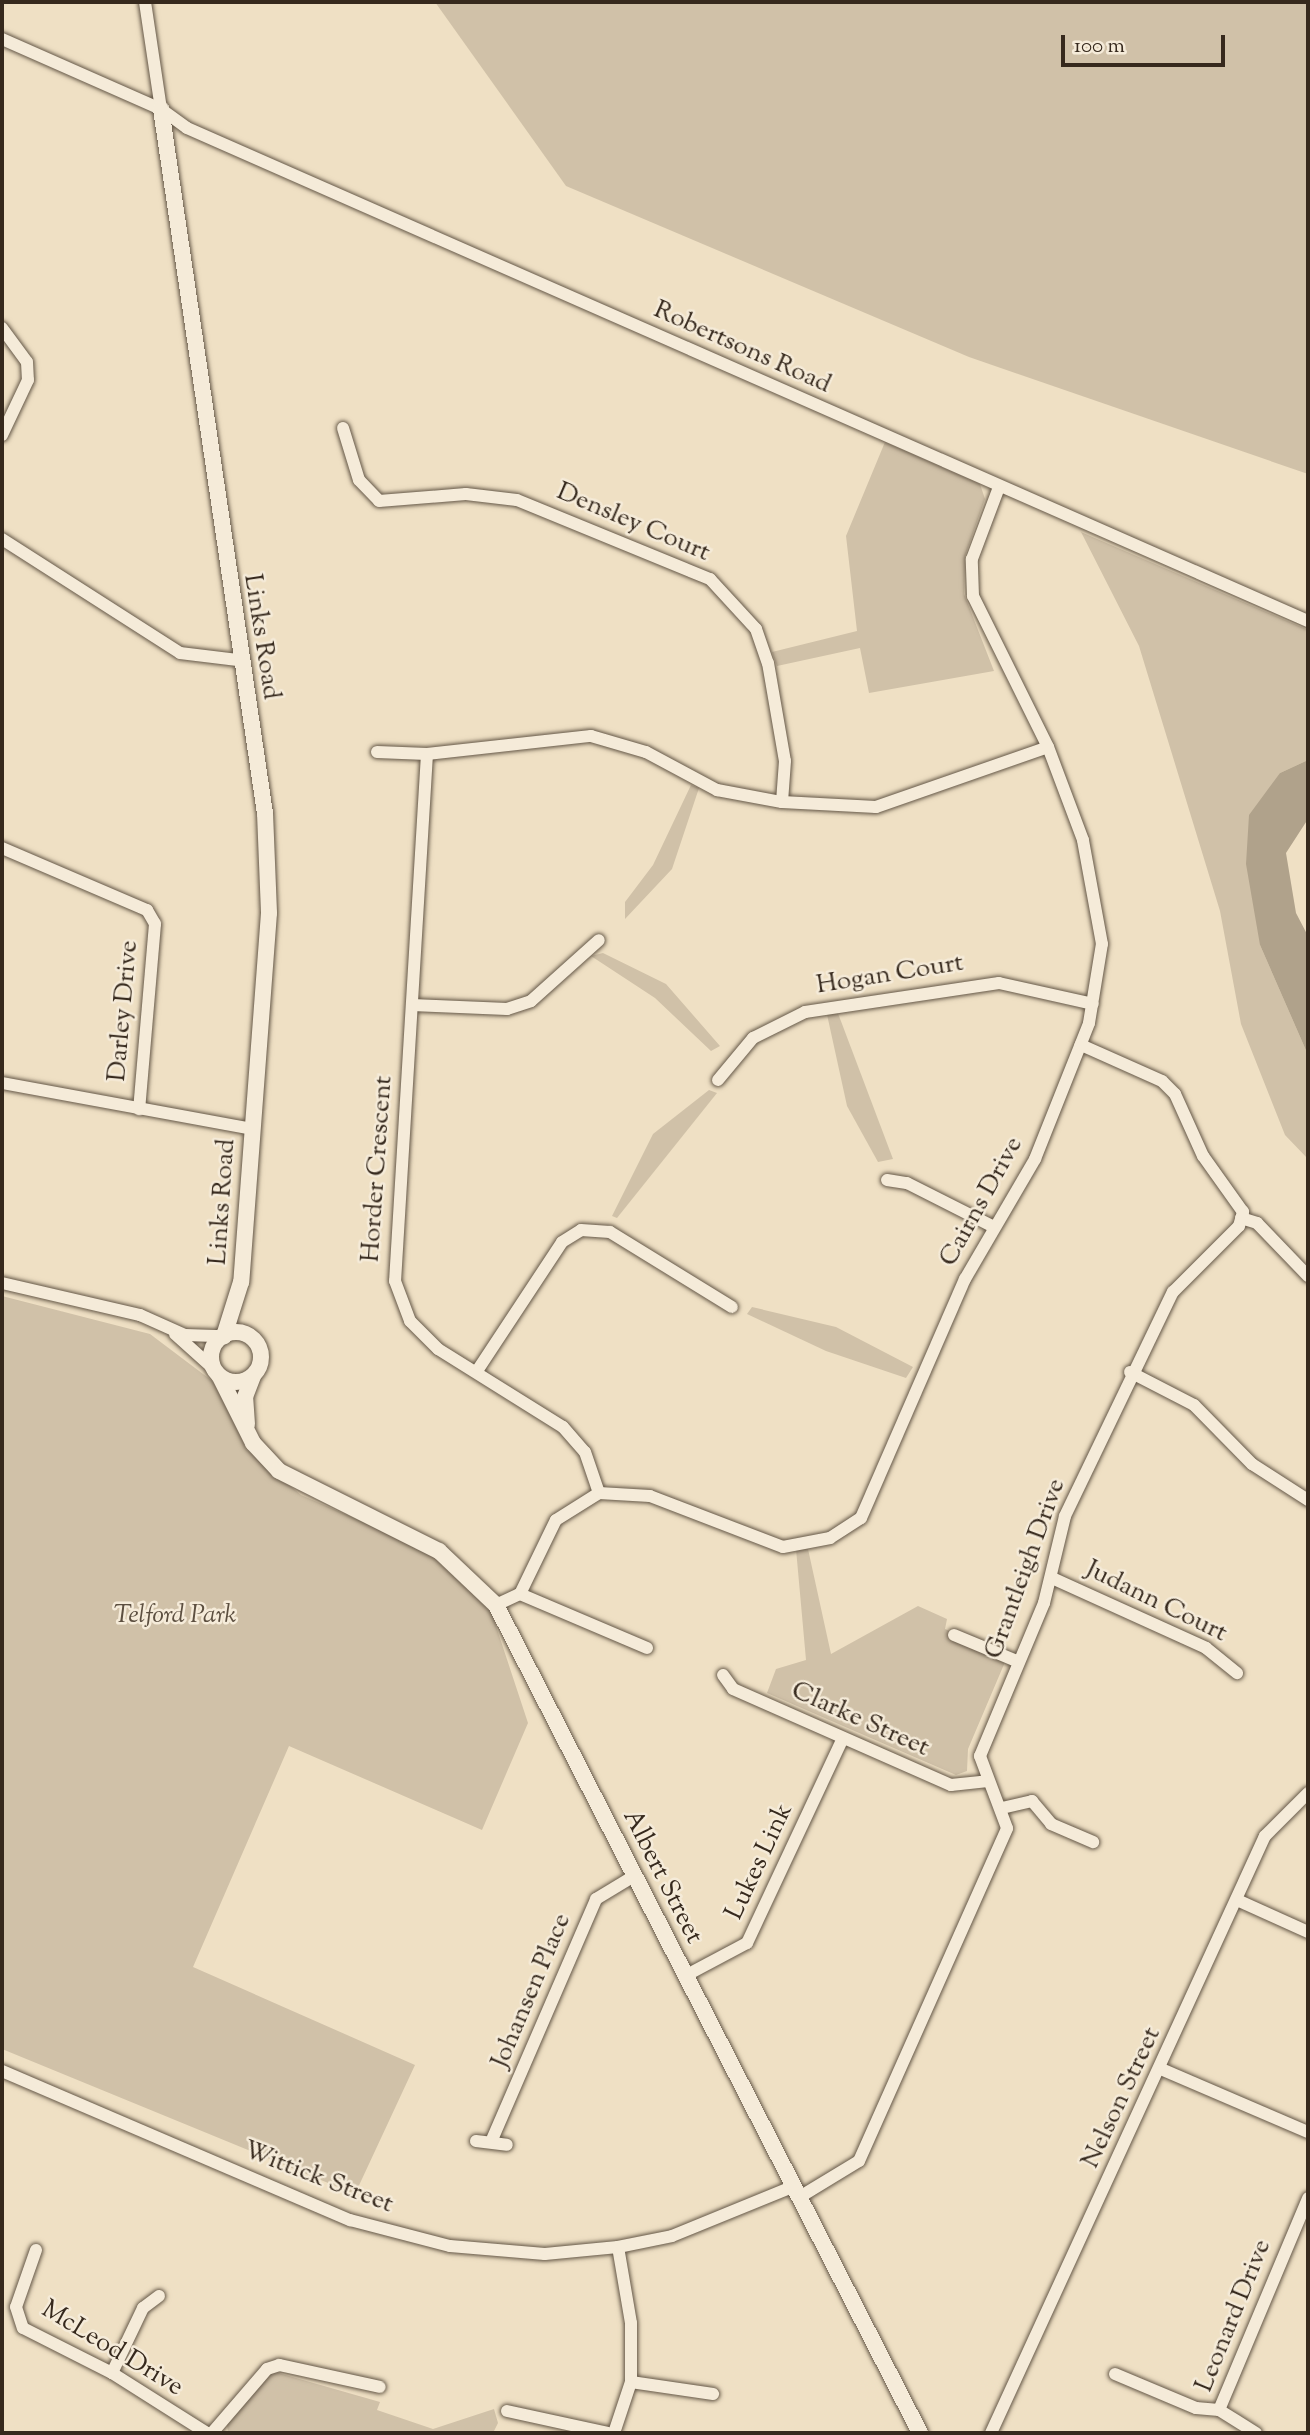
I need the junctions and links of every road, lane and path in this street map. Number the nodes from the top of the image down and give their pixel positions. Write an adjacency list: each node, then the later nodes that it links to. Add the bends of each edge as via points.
1 (145, 2): 3 (street, Links Road)
2 (2, 39): 3 (street, Robertsons Road)
3 (161, 108): 7 (street, Robertsons Road, via 187,128); 10 (street, Links Road)
4 (2, 328): 6 (street, via 27,362 28,380)
5 (343, 428): 14 (street, Densley Court, via 359,480 379,500 466,494 517,500 710,579 756,629 768,663 785,761)
6 (2, 435)
7 (999, 487): 9 (street, Robertsons Road); 11 (street, Cairns Drive, via 972,559 973,596)
8 (2, 539): 10 (street, via 180,653)
9 (1308, 621)
10 (238, 660): 23 (street, Links Road, via 267,850 269,913)
11 (1048, 747): 14 (street, via 876,807); 18 (street, Cairns Drive, via 1098,894 1101,962)
12 (377, 752): 13 (street)
13 (426, 754): 14 (street, via 591,736 646,752 717,790); 17 (street, Horder Crescent)
14 (782, 802)
15 (2, 848): 22 (street, Darley Drive, via 148,910 155,924)
16 (599, 940): 17 (street, via 531,1001 507,1009)
17 (412, 1004): 34 (street, Horder Crescent, via 395,1281 422,1335)
18 (1093, 1004): 19 (street, Cairns Drive); 20 (street, Hogan Court, via 999,982 805,1012 753,1038)
19 (1081, 1045): 25 (street, via 1162,1081 1175,1094); 26 (street, Cairns Drive, via 1035,1159)
20 (718, 1080)
21 (2, 1083): 22 (street, Darley Drive)
22 (139, 1109): 23 (street, Darley Drive)
23 (253, 1129): 28 (street, Links Road)
24 (887, 1180): 26 (street, via 907,1183)
25 (1241, 1218): 27 (street, via 1257,1223); 35 (street, Grantleigh Drive, via 1173,1292)
26 (992, 1226): 39 (street, Cairns Drive, via 872,1503 849,1527 807,1546 783,1547 650,1496)
27 (1308, 1276)
28 (241, 1282): 32 (street, Links Road); 33 (street, Links Road)
29 (2, 1283): 31 (street, via 117,1309)
30 (732, 1307): 34 (street, via 610,1232 581,1230 562,1242)
31 (169, 1330): 32 (street); 36 (street)
32 (223, 1336): 33 (street); 36 (street, via 212,1353)
33 (252, 1338): 37 (street, via 261,1360)
34 (477, 1371): 39 (street, Horder Crescent, via 563,1427 586,1452)
35 (1129, 1372): 40 (street, via 1194,1405 1252,1464); 41 (street, Grantleigh Drive, via 1065,1516)
36 (217, 1373): 37 (street, via 236,1382); 38 (street, Albert Street)
37 (253, 1376): 38 (street, via 245,1397)
38 (253, 1443): 43 (street, Albert Street, via 307,1489 439,1551)
39 (599, 1493): 42 (street, via 556,1520)
40 (1308, 1500)
41 (1052, 1578): 46 (street, Grantleigh Drive); 47 (street, Judann Court, via 1206,1648)
42 (520, 1594): 43 (street); 45 (street)
43 (496, 1605): 54 (street, Albert Street)
44 (954, 1635): 46 (street)
45 (647, 1648)
46 (1019, 1662): 50 (street, Grantleigh Drive, via 980,1756)
47 (1237, 1673)
48 (723, 1675): 49 (street, Clarke Street, via 733,1689)
49 (843, 1738): 50 (street, Clarke Street, via 956,1787); 57 (street, Lukes Link, via 747,1943)
50 (988, 1781): 52 (street, Grantleigh Drive)
51 (1308, 1793): 55 (street, Nelson Street, via 1268,1830)
52 (1002, 1808): 53 (street, via 1032,1801 1051,1824); 64 (street, Grantleigh Drive, via 1007,1828 859,2161)
53 (1093, 1842)
54 (634, 1876): 57 (street, Albert Street); 62 (street, Johansen Place, via 596,1899)
55 (1237, 1900): 56 (street); 58 (street, Nelson Street)
56 (1308, 1931)
57 (685, 1976): 64 (street, Albert Street)
58 (1161, 2068): 60 (street); 80 (street, Nelson Street)
59 (2, 2071): 66 (street, Wittick Street, via 350,2220 450,2246 545,2254)
60 (1308, 2132)
61 (476, 2141): 62 (street)
62 (491, 2142): 63 (street)
63 (507, 2145)
64 (795, 2192): 66 (street, Wittick Street, via 672,2236); 79 (street, Albert Street)
65 (1308, 2197): 74 (street, Leonard Drive)
66 (618, 2247): 71 (street, via 631,2323)
67 (36, 2250): 69 (street, McLeod Drive, via 16,2307 23,2328)
68 (159, 2296): 69 (street, via 143,2308)
69 (112, 2373): 76 (street, McLeod Drive)
70 (1115, 2374): 74 (street, via 1196,2409)
71 (631, 2382): 73 (street); 78 (street)
72 (380, 2387): 76 (street, via 279,2365 267,2369)
73 (713, 2394)
74 (1219, 2410): 81 (street, Leonard Drive)
75 (507, 2411): 77 (street)
76 (210, 2433)
77 (608, 2433)
78 (614, 2433)
79 (920, 2433)
80 (991, 2433)
81 (1256, 2433)

